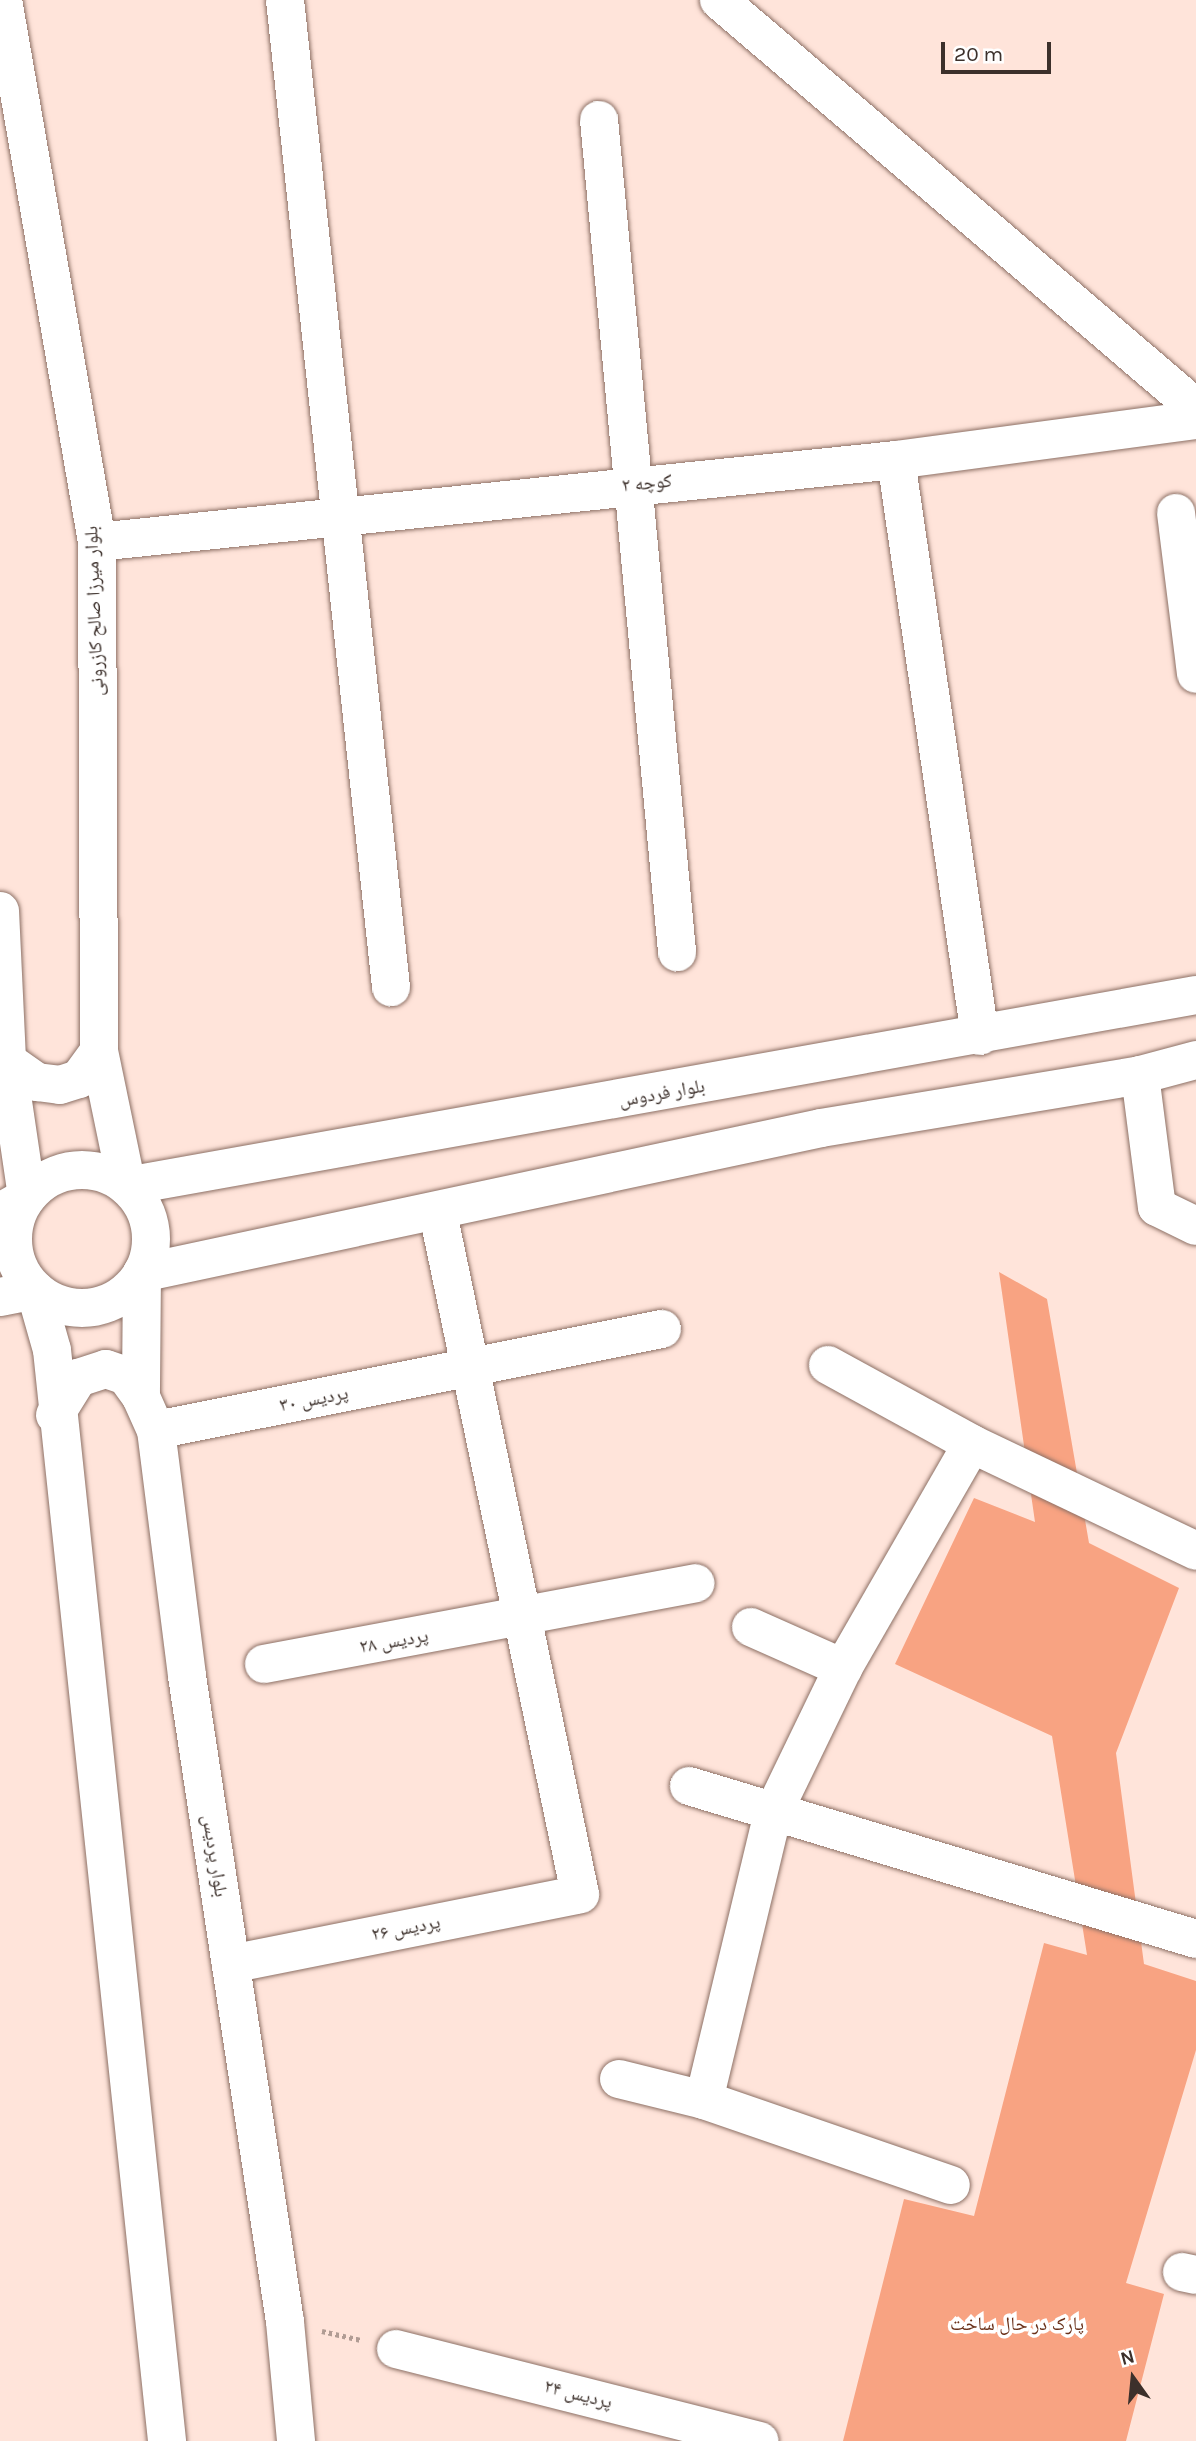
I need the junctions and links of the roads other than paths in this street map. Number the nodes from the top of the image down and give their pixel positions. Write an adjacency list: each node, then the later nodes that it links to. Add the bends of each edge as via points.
1 (3, 0): 11 (street, بلوار میرزا صالح کازرونی)
2 (285, 0): 9 (street)
3 (719, 0): 5 (street)
4 (599, 120): 8 (street)
5 (1196, 408)
6 (1196, 420): 7 (street, کوچه ۲)
7 (896, 460): 8 (street, کوچه ۲); 17 (street)
8 (629, 485): 9 (street, کوچه ۲); 14 (street)
9 (340, 512): 11 (street, کوچه ۲); 15 (street)
10 (1176, 513): 12 (street)
11 (97, 542): 18 (street, بلوار میرزا صالح کازرونی)
12 (1196, 674)
13 (0, 911): 20 (street)
14 (677, 952)
15 (391, 987)
16 (1196, 995): 17 (street, بلوار فردوس)
17 (980, 1036): 21 (street, بلوار فردوس)
18 (99, 1051): 20 (street, via 79,1079 60,1085 37,1082); 24 (street, بلوار میرزا صالح کازرونی)
19 (1196, 1060): 22 (street)
20 (7, 1061): 25 (street)
21 (812, 1068): 23 (street); 24 (street, بلوار فردوس)
22 (1140, 1075): 23 (street); 27 (street, via 1157,1207)
23 (821, 1128): 26 (street)
24 (127, 1186): 25 (street, via 97,1171 65,1172); 28 (street, via 150,1225)
25 (14, 1204): 29 (street, via 13,1241 21,1273)
26 (438, 1213): 28 (street); 32 (street)
27 (1196, 1226)
28 (142, 1273): 29 (street, via 116,1299 89,1307); 33 (street, بلوار پردیس)
29 (18, 1293): 34 (street, via 52,1350)
30 (662, 1329): 32 (street, پردیس ۳۰)
31 (828, 1365): 35 (street)
32 (471, 1369): 33 (street, پردیس ۳۰); 38 (street)
33 (149, 1413): 34 (street, via 126,1376 106,1369 78,1378); 45 (street, بلوار پردیس)
34 (55, 1415): 51 (street)
35 (972, 1444): 36 (street); 41 (street)
36 (1196, 1550)
37 (695, 1583): 38 (street, پردیس ۲۸)
38 (523, 1619): 40 (street, پردیس ۲۸); 45 (street, پردیس ۲۶, via 580,1894)
39 (751, 1627): 41 (street)
40 (264, 1664)
41 (843, 1668): 43 (street)
42 (689, 1786): 43 (street)
43 (772, 1813): 44 (street); 47 (street)
44 (1196, 1939)
45 (231, 1964): 52 (street, بلوار پردیس, via 285,2322)
46 (619, 2079): 47 (street)
47 (704, 2100): 48 (street)
48 (951, 2185)
49 (396, 2349): 50 (street, پردیس ۲۴)
50 (705, 2434): 53 (street, پردیس ۲۴)
51 (167, 2441)
52 (296, 2441)
53 (760, 2441)

